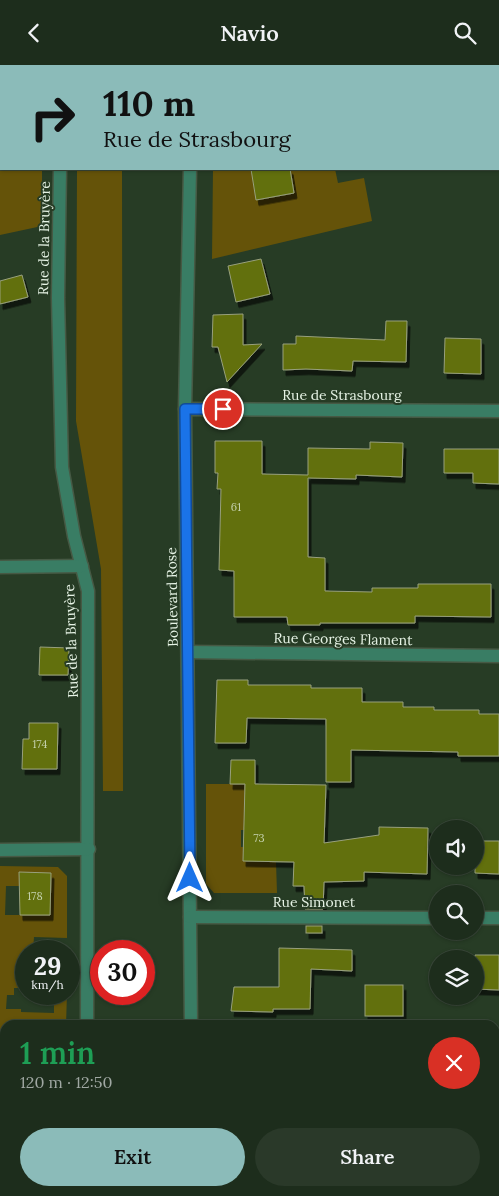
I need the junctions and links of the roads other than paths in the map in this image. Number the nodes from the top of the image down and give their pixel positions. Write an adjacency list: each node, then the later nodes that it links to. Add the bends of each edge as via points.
1 (60, 170): 5 (street, Rue de la Bruyère, via 58,298 62,467)
2 (190, 170): 3 (street, Boulevard Rose)
3 (185, 409): 4 (street, Rue de Strasbourg); 7 (street, Boulevard Rose)
4 (499, 411)
5 (82, 566): 6 (street); 10 (street, Rue de la Bruyère, via 88,591)
6 (0, 567)
7 (188, 652): 8 (street, Rue Georges Flament); 11 (street, Boulevard Rose)
8 (499, 656)
9 (0, 849): 10 (street)
10 (89, 849): 15 (street, Rue de la Bruyère)
11 (190, 917): 12 (street, Rue Simonet); 16 (street, Boulevard Rose)
12 (429, 918)
13 (484, 918): 14 (street)
14 (499, 918)
15 (88, 1020)
16 (191, 1020)
17 (0, 1196): 18 (street)
18 (16, 1196)

